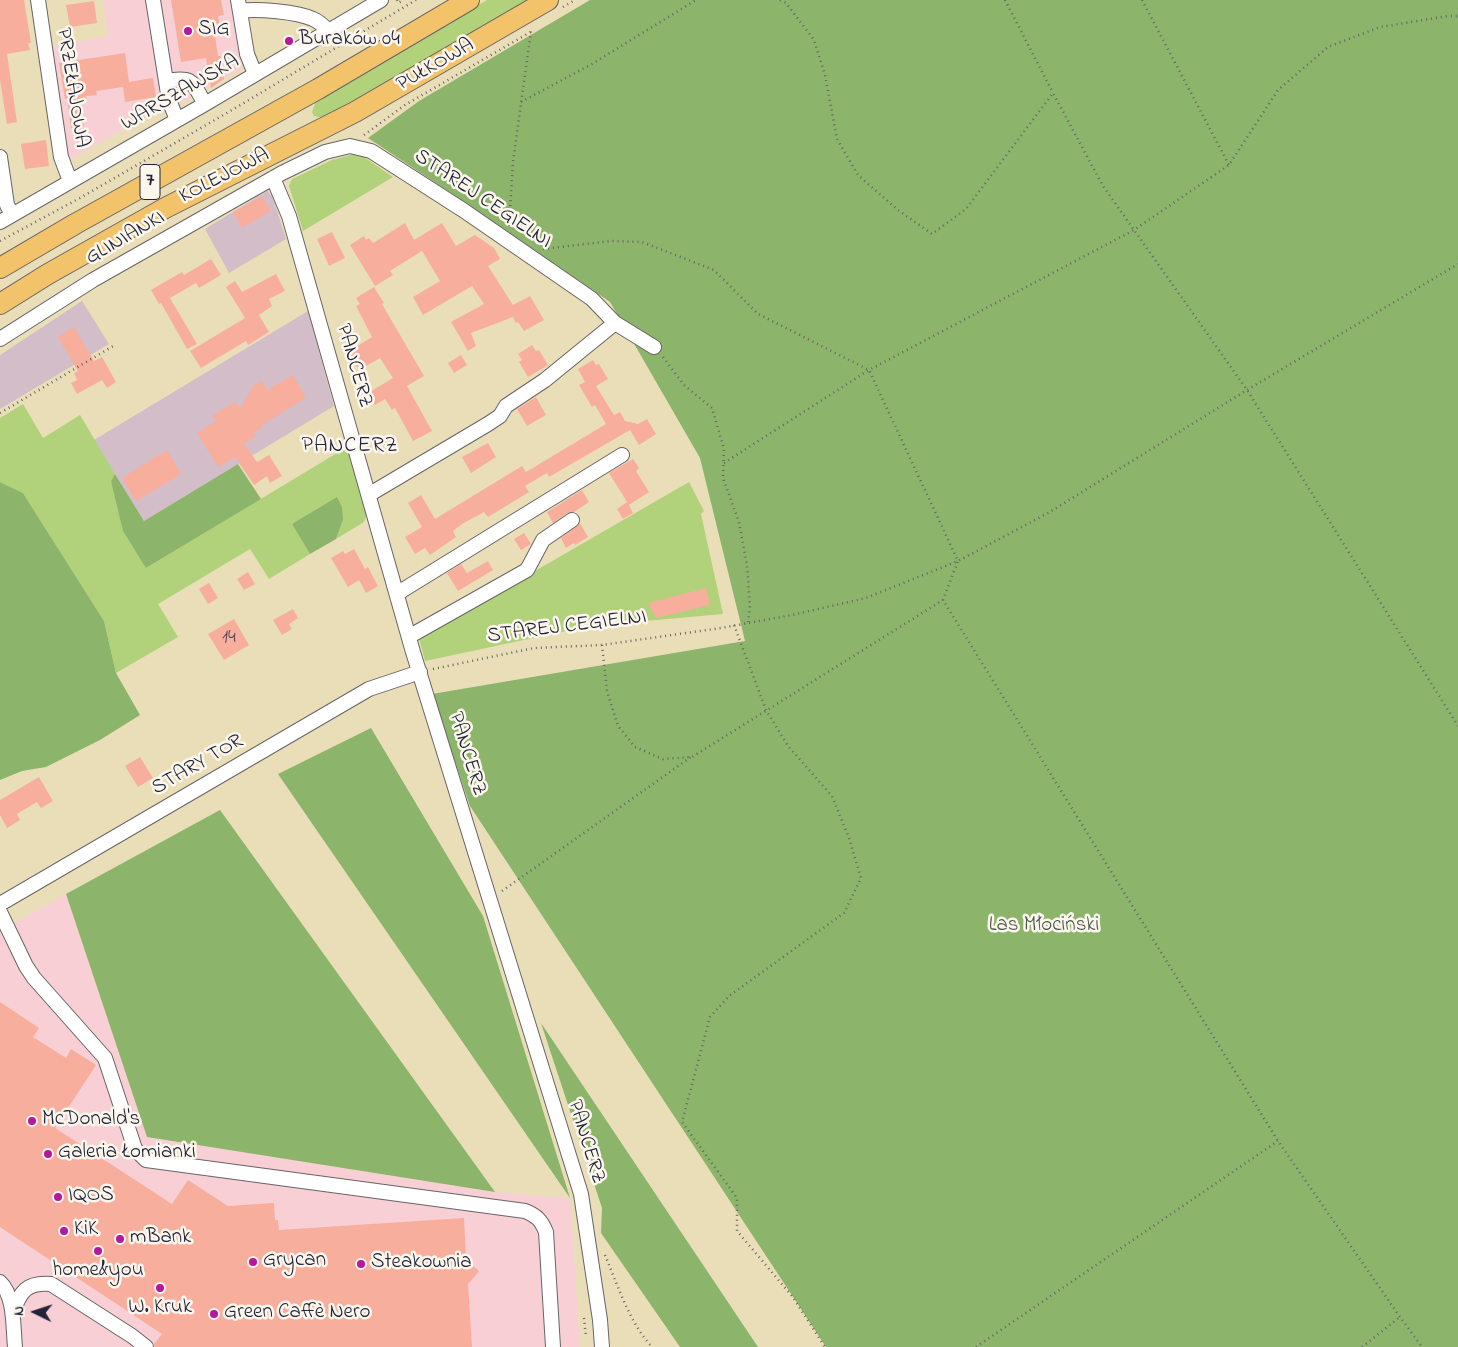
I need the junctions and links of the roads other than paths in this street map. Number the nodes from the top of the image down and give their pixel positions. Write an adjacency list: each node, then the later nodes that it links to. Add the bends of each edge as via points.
1 (38, 0): 16 (street, PRZEŁAJOWA, via 61,157)
2 (153, 0): 9 (street)
3 (381, 0): 7 (street, WARSZAWSKA)
4 (469, 0): 10 (highway, PUŁKOWA / 7)
5 (548, 0): 13 (highway, PUŁKOWA / 7)
6 (239, 5): 7 (street, via 309,17); 8 (street, via 247,54)
7 (328, 31): 8 (street, WARSZAWSKA)
8 (256, 74): 11 (street, WARSZAWSKA)
9 (166, 81): 11 (street, via 182,78 190,81); 12 (street, via 169,100)
10 (301, 98): 19 (highway, KOLEJOWA / 7)
11 (205, 104): 12 (street, WARSZAWSKA)
12 (178, 120): 16 (street, WARSZAWSKA)
13 (322, 129): 20 (highway, KOLEJOWA / 7, via 175,202)
14 (0, 157): 17 (street, via 7,205)
15 (273, 178): 21 (street, STAREJ CEGIELNI, via 319,154 350,146 364,149 524,251 592,299); 22 (street, GLINIANKI, via 93,280); 25 (street, PANCERZ, via 289,216)
16 (70, 182): 17 (street, WARSZAWSKA)
17 (12, 214): 18 (street, WARSZAWSKA)
18 (0, 222)
19 (0, 268)
20 (0, 304)
21 (615, 323): 23 (street, STAREJ CEGIELNI); 25 (street, via 545,380 506,406 500,416)
22 (0, 339)
23 (654, 347)
24 (622, 456): 27 (street)
25 (370, 494): 27 (street, PANCERZ)
26 (572, 520): 28 (street, via 544,540 526,570)
27 (398, 593): 28 (street, PANCERZ)
28 (410, 636): 29 (street, PANCERZ)
29 (420, 672): 30 (street, STARY TOR, via 369,689); 37 (street, PANCERZ, via 581,1194)
30 (0, 904)
31 (0, 912): 36 (street, via 34,978 105,1058 135,1149 146,1160 536,1215 546,1232)
32 (0, 1282): 33 (street, via 7,1292)
33 (13, 1313): 34 (street); 35 (street, via 20,1294 28,1287 51,1284)
34 (15, 1347)
35 (146, 1347)
36 (553, 1347)
37 (602, 1347)

